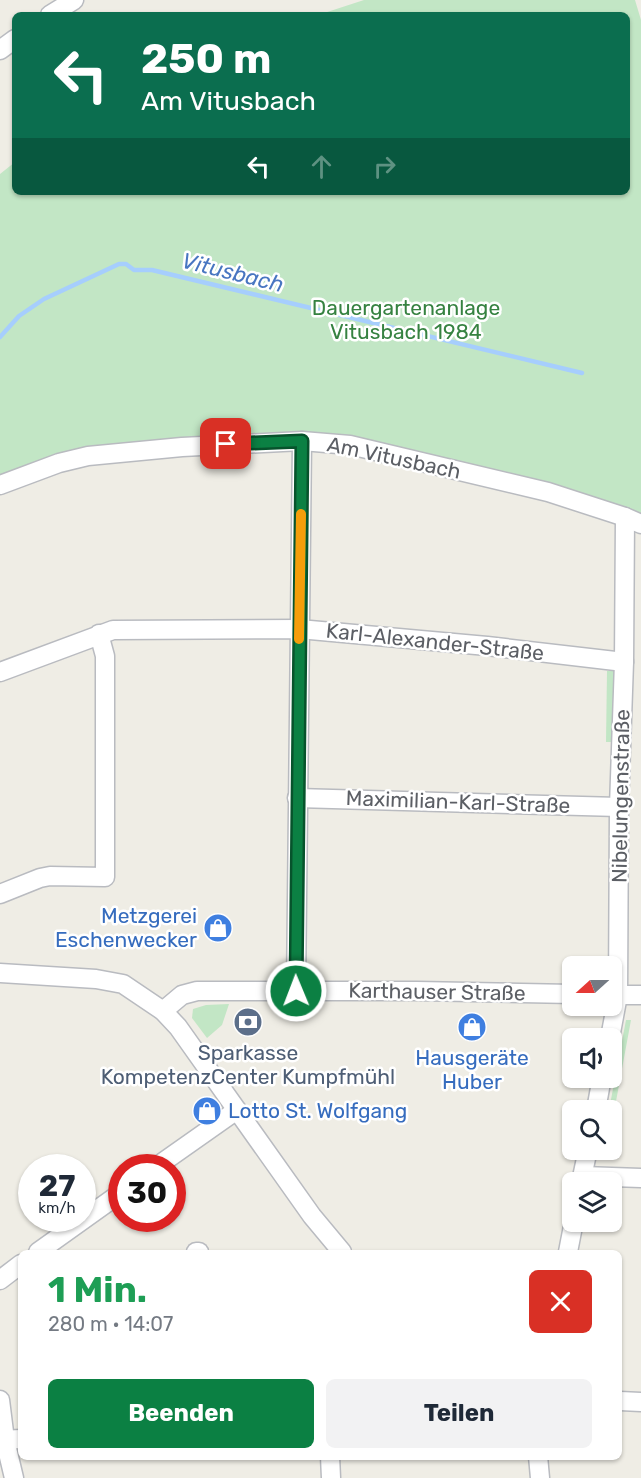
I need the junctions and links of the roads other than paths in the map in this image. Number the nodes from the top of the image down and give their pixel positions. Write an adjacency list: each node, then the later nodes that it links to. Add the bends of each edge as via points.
1 (74, 0): 2 (street)
2 (55, 12)
3 (302, 441): 4 (street, Am Vitusbach, via 88,456); 5 (street, Am Vitusbach, via 350,445 548,492); 6 (street)
4 (0, 485)
5 (633, 521): 8 (street, Nibelungenstraße)
6 (299, 629): 7 (street, Karl-Alexander-Straße, via 113,630); 8 (street, Karl-Alexander-Straße); 10 (street)
7 (99, 634): 9 (street, Karl-Alexander-Straße); 12 (street, via 105,656 105,877 50,876)
8 (624, 662): 11 (street, Nibelungenstraße)
9 (0, 672)
10 (297, 798): 11 (street, Maximilian-Karl-Straße); 15 (street)
11 (619, 807): 13 (street, Nibelungenstraße)
12 (0, 894)
13 (616, 956)
14 (0, 973): 19 (street, via 96,978 123,984)
15 (296, 991): 16 (street, Karthauser Straße); 19 (street, Karthauser Straße, via 197,991 182,995)
16 (562, 994)
17 (622, 995): 18 (street)
18 (641, 995)
19 (163, 1011): 20 (street)
20 (237, 1110): 21 (street); 27 (street)
21 (174, 1154)
22 (622, 1178): 23 (street)
23 (641, 1178)
24 (108, 1202): 26 (street)
25 (572, 1232): 28 (street)
26 (41, 1250)
27 (340, 1250)
28 (568, 1250)
29 (18, 1266): 30 (street)
30 (0, 1280)
31 (0, 1400): 34 (street)
32 (622, 1401): 33 (street)
33 (641, 1402)
34 (9, 1440): 37 (street)
35 (330, 1460): 38 (street)
36 (538, 1460): 39 (street)
37 (14, 1478)
38 (331, 1478)
39 (540, 1478)

